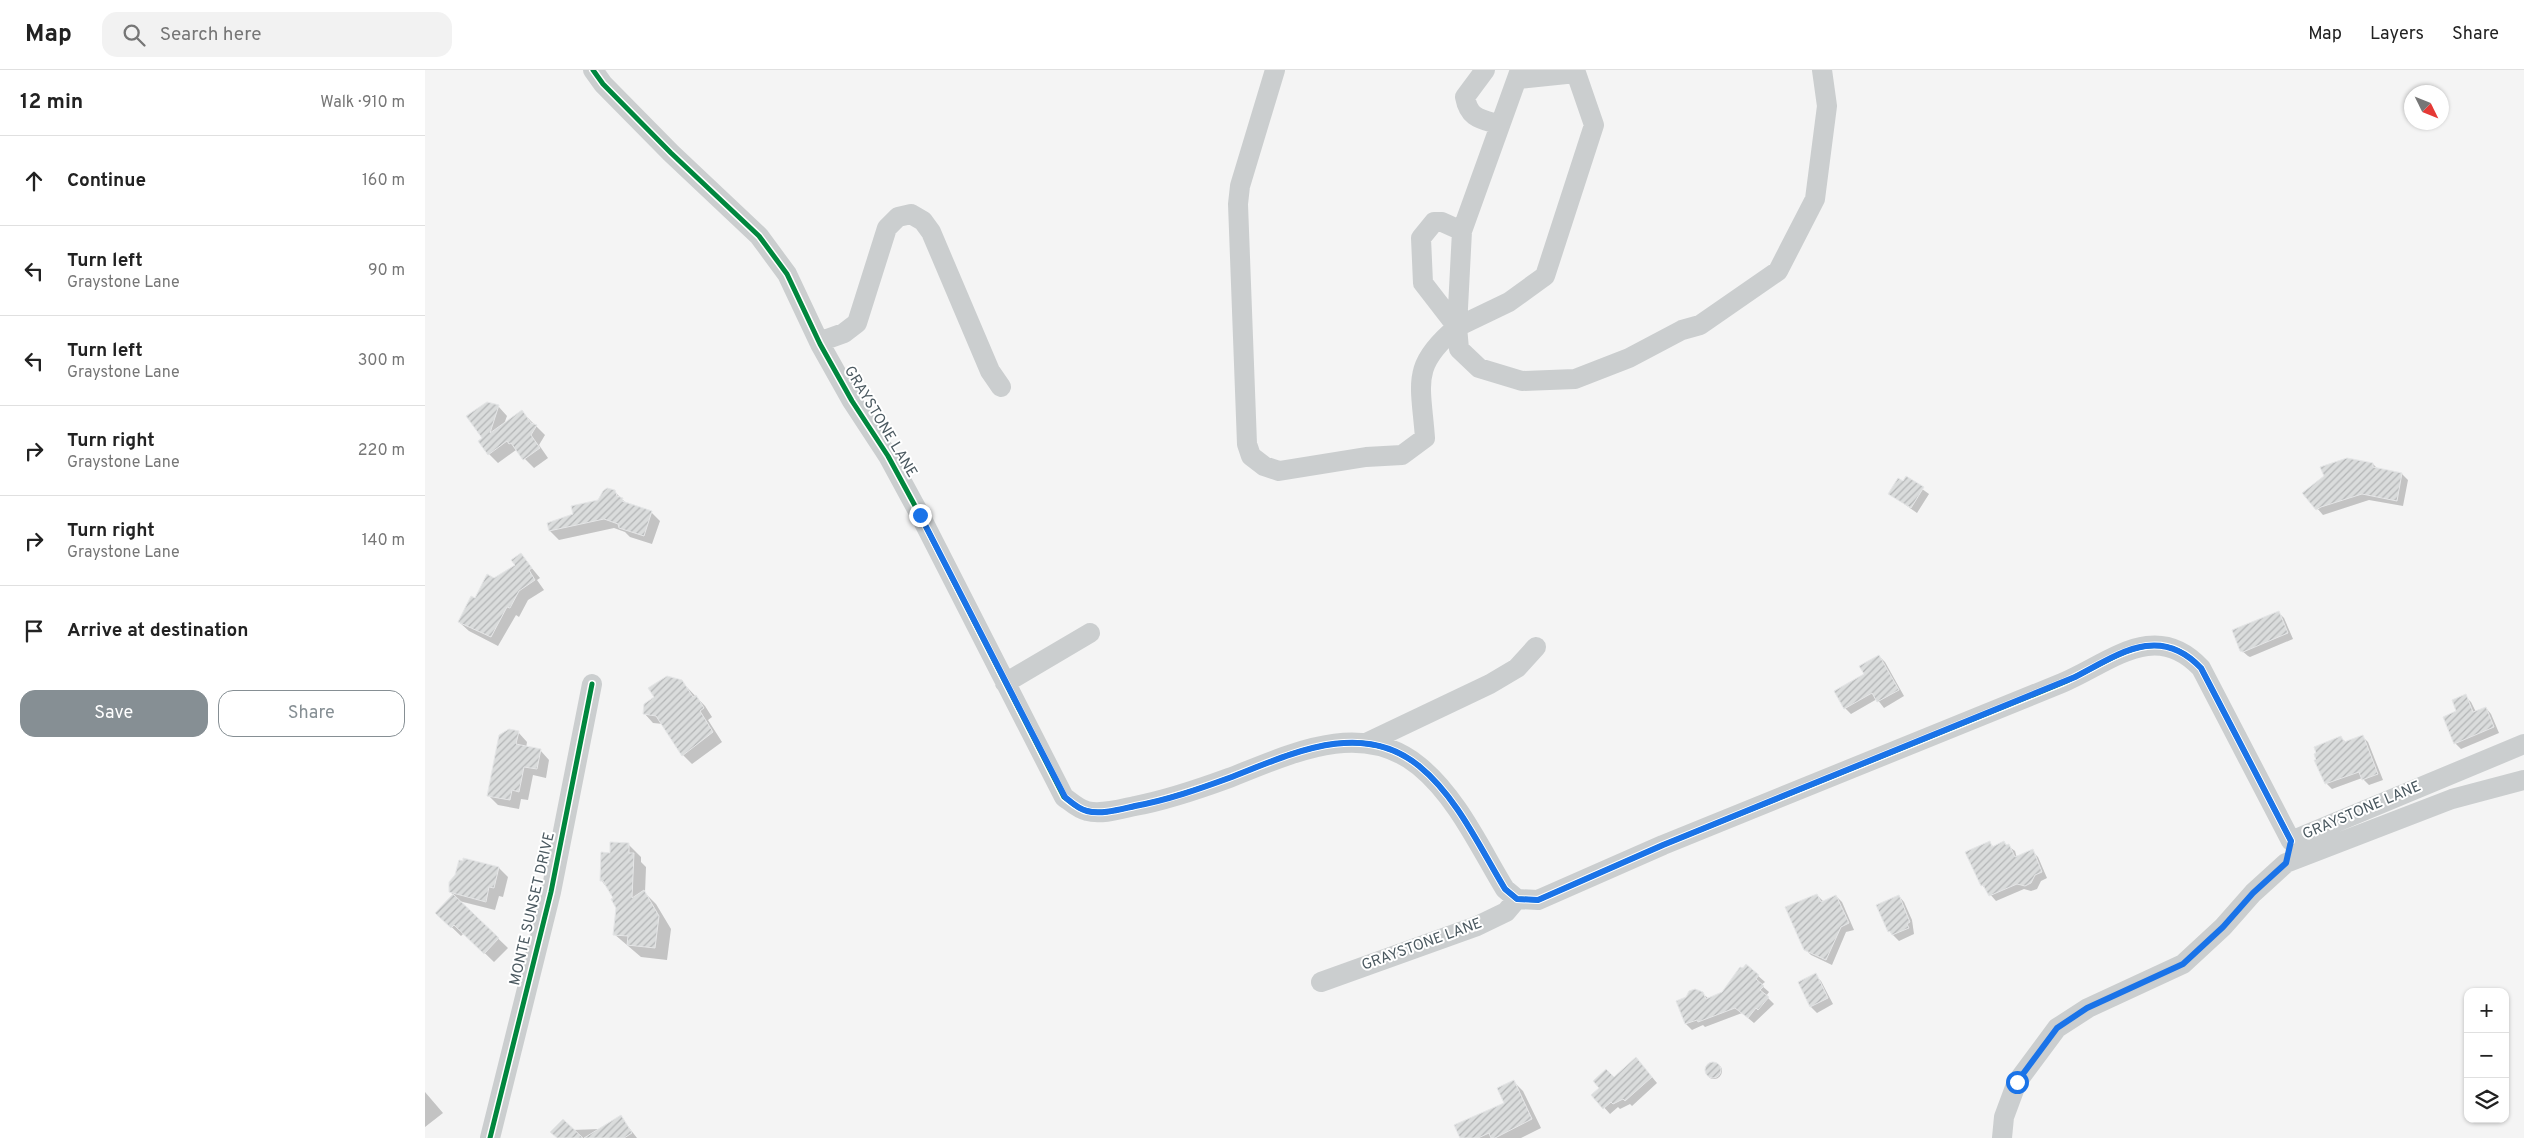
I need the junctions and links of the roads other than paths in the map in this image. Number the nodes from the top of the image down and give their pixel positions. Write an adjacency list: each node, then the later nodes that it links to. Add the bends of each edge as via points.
1 (593, 70): 10 (street, GRAYSTONE LANE, via 671,153 759,236 787,274)
2 (1275, 70): 9 (street, via 1237,204 1247,444 1251,456 1264,466 1279,471 1366,457 1402,455 1425,438 1421,374 1427,357)
3 (1485, 70): 7 (street, via 1465,97 1467,109 1476,118)
4 (1822, 70): 9 (street, via 1827,106 1815,199 1778,271 1700,325 1682,330 1629,358 1575,379 1521,381 1479,368 1459,349)
5 (1576, 72): 6 (street); 9 (street, via 1594,125 1545,276 1509,302)
6 (1519, 74): 7 (street)
7 (1500, 125): 8 (street)
8 (1462, 231): 9 (street); 9 (street, via 1434,222 1421,238 1423,283)
9 (1457, 327)
10 (819, 342): 11 (street, via 844,333 857,323 887,228 898,217 911,214 923,221 931,232 990,371); 14 (street, GRAYSTONE LANE, via 888,456)
11 (1001, 388)
12 (1090, 633): 14 (street)
13 (1537, 647): 16 (street, via 1517,668 1490,684)
14 (1005, 683): 16 (street, GRAYSTONE LANE, via 1065,797 1088,812 1114,811 1181,795 1309,749 1349,742)
15 (592, 684): 23 (street, MONTE SUNSET DRIVE, via 551,892)
16 (1366, 743): 21 (street, GRAYSTONE LANE, via 1403,755 1433,780 1447,795 1505,889)
17 (2524, 744): 19 (street, GRAYSTONE LANE)
18 (2524, 780): 20 (street, via 2452,799)
19 (2291, 841): 20 (street); 21 (street, GRAYSTONE LANE, via 2201,668 2186,654 2165,645 2155,645 2123,653 2075,677 1538,900)
20 (2286, 863): 24 (street, via 2183,964 2087,1008 2057,1028 2017,1082 2005,1117)
21 (1517, 899): 22 (street, GRAYSTONE LANE, via 1506,912 1477,926)
22 (1321, 982)
23 (490, 1138)
24 (2002, 1138)

